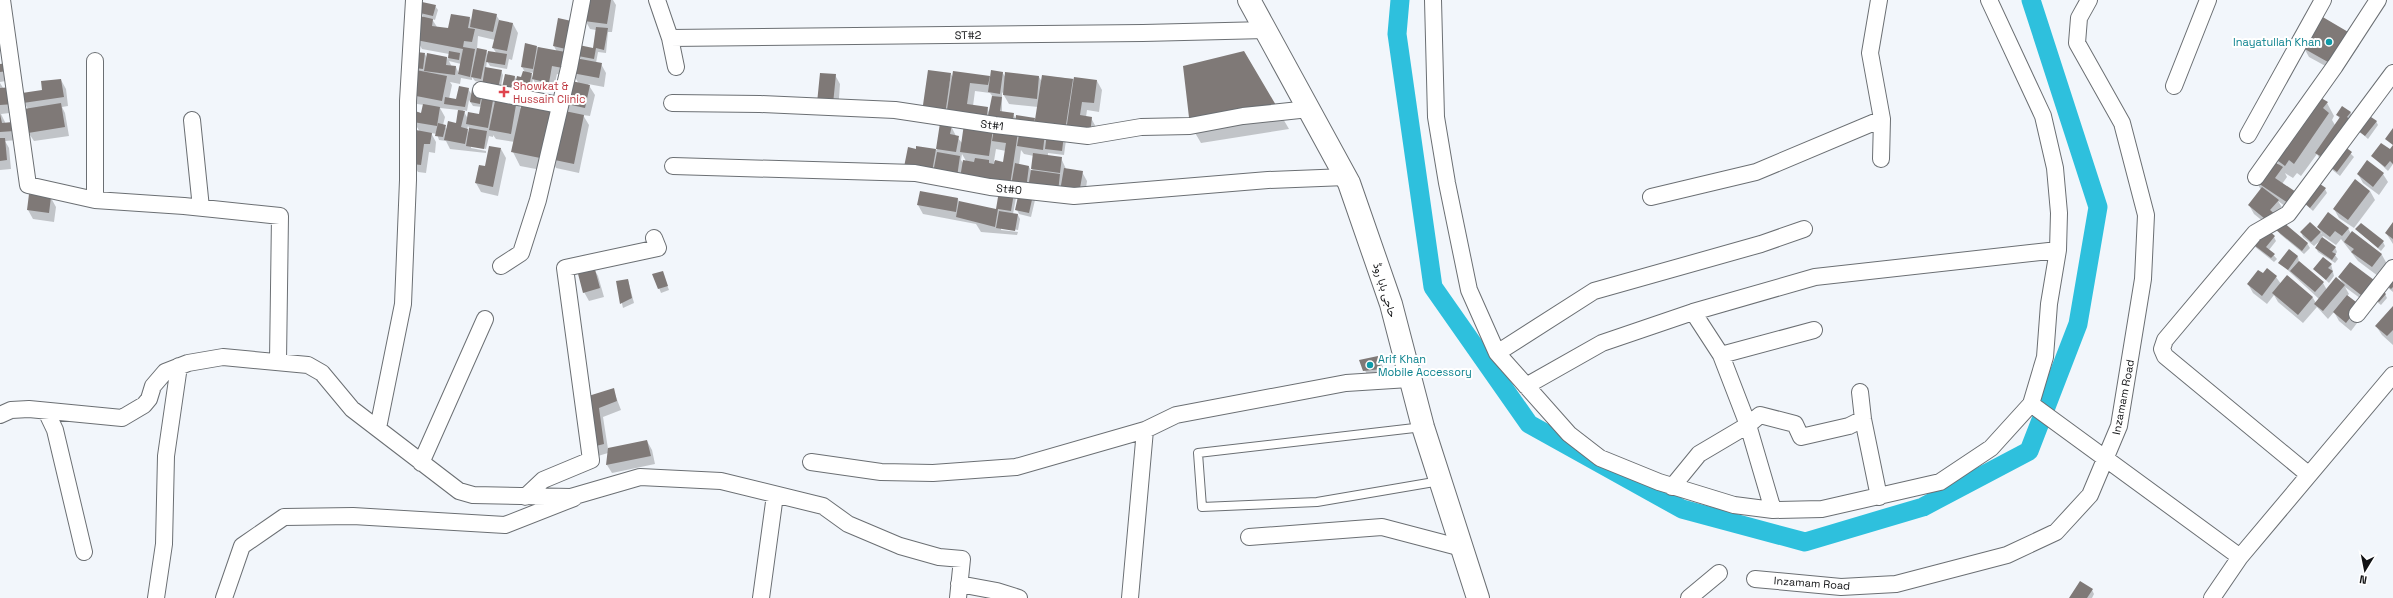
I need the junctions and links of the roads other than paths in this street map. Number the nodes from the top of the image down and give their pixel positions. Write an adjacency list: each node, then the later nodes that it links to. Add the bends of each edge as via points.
1 (2, 0): 31 (street, via 28,185)
2 (414, 0): 55 (street, via 408,101 403,304)
3 (582, 0): 21 (street)
4 (657, 0): 14 (street)
5 (1249, 0): 13 (main road, حاجی بابا روڈ)
6 (1433, 0): 42 (street, via 1436,117 1447,183 1469,290)
7 (1879, 0): 23 (street, via 1870,53)
8 (1989, 0): 35 (street, via 2043,116 2055,168)
9 (2089, 0): 58 (street, Inzamam Road, via 2079,18 2078,43 2122,123 2146,214 2144,279 2119,426)
10 (2208, 0): 18 (street)
11 (2323, 0): 25 (street)
12 (2378, 0): 29 (street, via 2335,66)
13 (1266, 30): 14 (street, ST#2); 22 (main road, حاجی بابا روڈ)
14 (670, 38): 16 (street)
15 (95, 60): 31 (street)
16 (676, 67)
17 (2393, 73): 61 (street, via 2288,214 2255,233 2164,340 2162,349 2165,356)
18 (2174, 86)
19 (481, 90): 21 (street)
20 (672, 103): 22 (street, St#1, via 895,110 1088,136 1141,127 1190,126 1230,118)
21 (559, 105): 36 (street, via 538,200 521,253)
22 (1309, 109): 28 (main road, حاجی بابا روڈ)
23 (1882, 119): 26 (street); 30 (street, via 1756,172)
24 (192, 120): 32 (street)
25 (2248, 135)
26 (1881, 159)
27 (673, 166): 28 (street, St#0, via 915,173 990,187 1074,196 1268,180)
28 (1346, 177): 47 (main road, حاجی بابا روڈ, via 1390,304)
29 (2256, 177)
30 (1652, 197)
31 (95, 200): 32 (street)
32 (201, 208): 44 (street, via 280,216)
33 (1804, 229): 42 (street, via 1761,244 1594,290)
34 (654, 238): 66 (street, via 658,248 565,268 591,460 543,480)
35 (2058, 250): 38 (street, via 1815,277); 50 (street, via 2049,304 2045,357)
36 (501, 266)
37 (2393, 268): 39 (street)
38 (1693, 312): 43 (street); 48 (street, via 1602,343)
39 (2357, 314)
40 (485, 319): 60 (street)
41 (1814, 330): 43 (street)
42 (1497, 353): 48 (street)
43 (1722, 355): 54 (street)
44 (278, 362): 45 (street, via 223,357); 55 (street, via 308,365 322,373 352,409)
45 (179, 366): 51 (street, via 166,372 153,386 144,405 122,418); 76 (street, via 166,456 164,544)
46 (2393, 375): 61 (street)
47 (1409, 378): 56 (main road, حاجی بابا روڈ); 57 (street, via 1346,383 1176,415)
48 (1526, 386): 63 (street, via 1569,434 1600,458)
49 (1860, 392): 53 (street)
50 (2031, 404): 58 (street); 67 (street, via 1991,448 1940,482)
51 (46, 411): 52 (street, via 11,410); 71 (street, via 55,430)
52 (0, 415)
53 (1863, 419): 54 (street, via 1849,426 1802,437 1795,424 1760,415); 67 (street)
54 (1748, 425): 63 (street, via 1699,454); 68 (street)
55 (378, 428): 60 (street)
56 (1422, 428): 62 (main road, حاجی بابا روڈ); 62 (lane, via 1198,453 1202,507 1317,502)
57 (1145, 430): 59 (street, via 1016,466 933,473 881,472); 80 (street)
58 (2106, 461): 72 (street); 74 (street, Inzamam Road, via 2090,495 2056,532 2007,555 1896,584 1841,587)
59 (811, 462)
60 (421, 463): 66 (street, via 459,491 473,495)
61 (2309, 475): 72 (street)
62 (1441, 480): 70 (main road, حاجی بابا روڈ)
63 (1672, 487): 68 (street, via 1734,505)
64 (583, 495): 65 (street, via 640,477 721,481); 66 (street); 77 (street, via 505,525 353,516 284,517 242,546)
65 (775, 495): 75 (street, via 823,506 848,524 900,546 939,557 962,559); 78 (street)
66 (525, 497)
67 (1879, 497): 68 (street, via 1822,509)
68 (1773, 510)
69 (1249, 537): 70 (street, via 1382,527)
70 (1462, 548): 81 (main road, حاجی بابا روڈ)
71 (84, 552)
72 (2240, 556): 83 (street)
73 (1719, 573): 82 (street)
74 (1756, 579)
75 (959, 591): 79 (street, via 997,591)
76 (156, 598)
77 (224, 598)
78 (761, 598)
79 (1019, 598)
80 (1130, 598)
81 (1478, 598)
82 (1689, 598)
83 (2212, 598)

